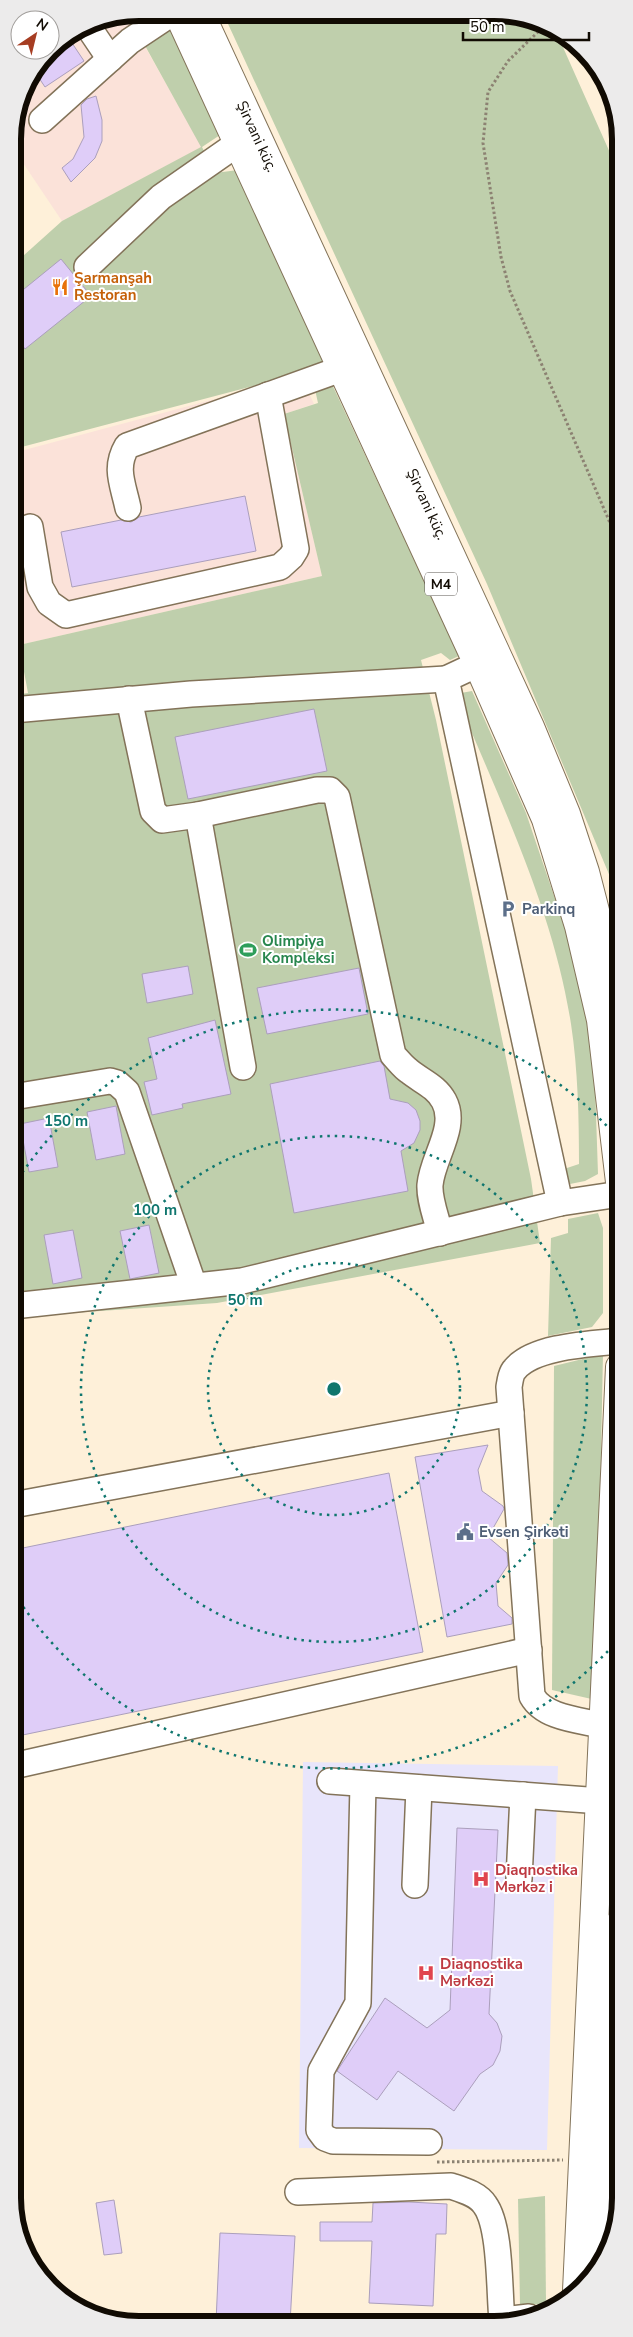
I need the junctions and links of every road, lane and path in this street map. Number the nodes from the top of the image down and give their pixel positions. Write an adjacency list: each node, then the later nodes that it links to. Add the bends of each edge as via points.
1 (158, 21): 6 (lane)
2 (182, 21): 8 (highway, M4)
3 (204, 21): 20 (highway, Şirvani küç. / M4, via 533,736 566,814 585,872)
4 (91, 31): 6 (lane)
5 (539, 31): 14 (path, via 508,61 488,92 483,142 501,257 510,292)
6 (110, 59): 7 (lane)
7 (42, 120)
8 (237, 144): 9 (lane, via 161,197); 10 (highway, M4)
9 (87, 267)
10 (341, 369): 11 (lane); 15 (highway, M4)
11 (268, 395): 12 (lane, via 127,446 119,468); 13 (lane, via 296,549 280,567 66,615 49,603 40,587)
12 (128, 508)
13 (30, 527)
14 (612, 527)
15 (478, 664): 16 (lane); 23 (highway, M4, via 546,819 579,926 601,1020)
16 (446, 680): 17 (lane); 25 (lane)
17 (129, 698): 18 (lane); 19 (lane, via 153,811 162,820)
18 (22, 709)
19 (198, 815): 21 (lane); 26 (lane, via 317,790 330,790 338,797 394,1055 408,1071 430,1084 444,1100 448,1113 448,1131 432,1166 430,1188)
20 (612, 975)
21 (243, 1067)
22 (22, 1096): 27 (lane, via 110,1081 118,1083 127,1092)
23 (612, 1110)
24 (611, 1195): 25 (lane)
25 (560, 1203): 26 (lane)
26 (440, 1233): 27 (lane, via 242,1281)
27 (194, 1286): 28 (lane)
28 (21, 1305)
29 (611, 1342): 30 (lane, via 574,1346 528,1357 513,1370 509,1387)
30 (511, 1413): 31 (lane); 33 (lane)
31 (21, 1503)
32 (611, 1575): 34 (highway)
33 (529, 1650): 34 (lane, via 532,1696 538,1706 551,1713); 35 (lane)
34 (605, 1726): 40 (highway)
35 (21, 1764)
36 (330, 1781): 37 (lane)
37 (364, 1784): 38 (lane); 43 (lane, via 358,2002 321,2071 319,2130 334,2142)
38 (419, 1788): 39 (lane); 42 (lane)
39 (523, 1795): 40 (lane); 41 (lane)
40 (602, 1801): 44 (highway)
41 (519, 1879)
42 (415, 1885)
43 (428, 2152): 44 (path)
44 (584, 2160): 48 (highway)
45 (611, 2182): 47 (highway)
46 (298, 2192): 49 (lane, via 452,2186 469,2192 484,2203 494,2221)
47 (606, 2234)
48 (578, 2280)
49 (501, 2316)

